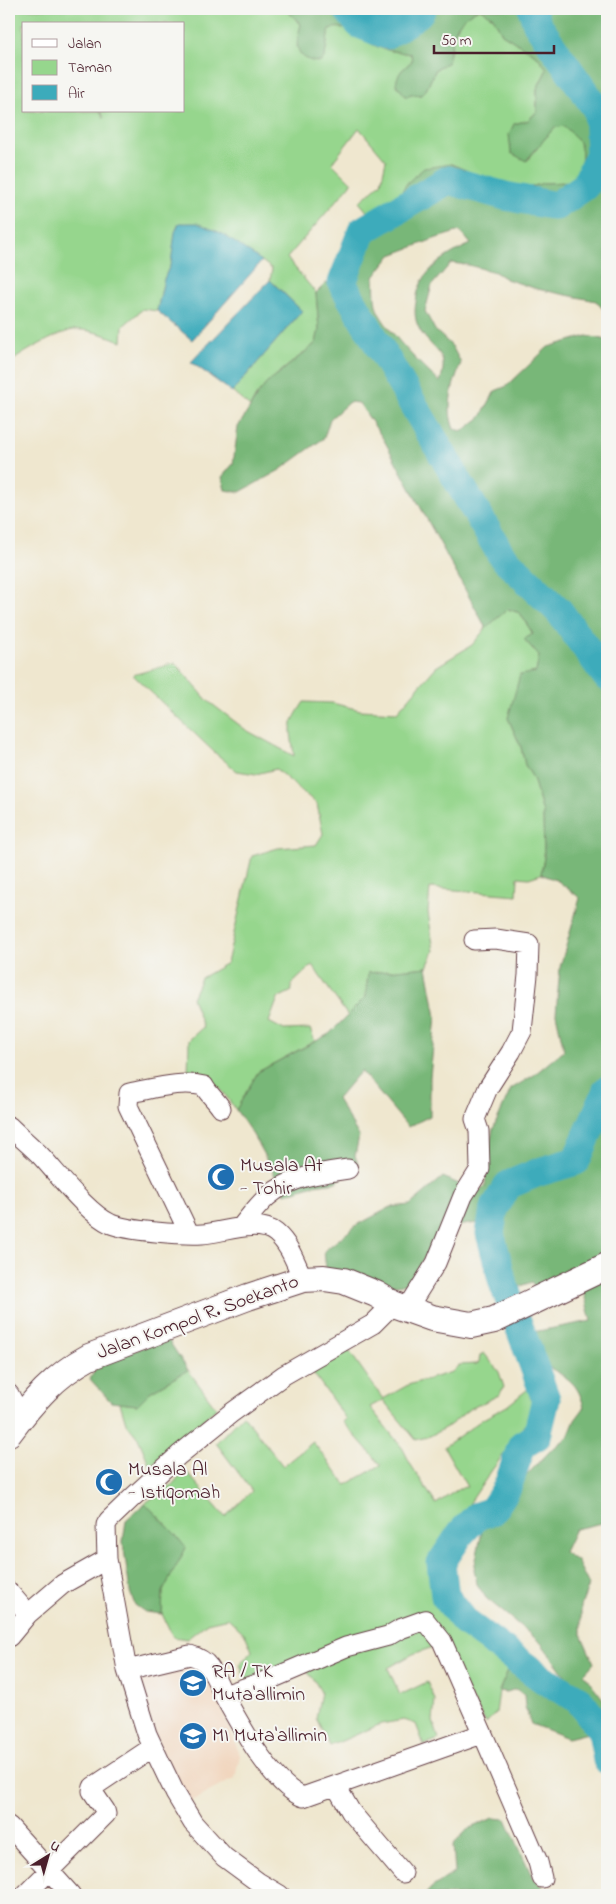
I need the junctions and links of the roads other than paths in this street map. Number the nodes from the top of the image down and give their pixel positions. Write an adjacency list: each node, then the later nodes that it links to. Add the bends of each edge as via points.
1 (474, 940): 9 (street, via 496,939 529,944 522,1031 488,1088 476,1119 480,1169 463,1196 436,1263)
2 (221, 1108): 6 (street, via 204,1086 196,1084 128,1093 128,1106)
3 (9, 1126): 6 (street, via 91,1210 110,1223)
4 (348, 1168): 5 (street, via 298,1178 276,1190)
5 (241, 1227): 6 (street); 8 (street, via 267,1228 276,1233 286,1244)
6 (189, 1233)
7 (607, 1266): 9 (main road, Jalan Kompol R. Soekanto, via 494,1320 471,1325 432,1318)
8 (303, 1279): 9 (main road, Jalan Kompol R. Soekanto, via 344,1281); 10 (main road, Jalan Kompol R. Soekanto, via 89,1357 73,1365)
9 (400, 1306): 11 (street, via 284,1375 166,1466 107,1522)
10 (13, 1415)
11 (107, 1560): 13 (street, via 63,1584); 15 (street)
12 (9, 1592): 13 (street)
13 (28, 1614): 14 (street)
14 (9, 1637)
15 (127, 1670): 16 (street, via 190,1655 209,1666); 18 (street, via 138,1726)
16 (224, 1695): 17 (street, via 346,1647 388,1636 426,1620 442,1641); 19 (street, via 262,1759 286,1787 303,1797)
17 (482, 1732): 19 (street); 23 (street)
18 (153, 1747): 21 (street, via 94,1787 92,1791 106,1814); 26 (street, via 193,1823 224,1857)
19 (336, 1786): 22 (street, via 351,1812)
20 (9, 1826): 21 (street)
21 (51, 1871): 24 (street); 25 (street)
22 (403, 1873)
23 (542, 1878)
24 (25, 1895)
25 (71, 1895)
26 (280, 1895)

